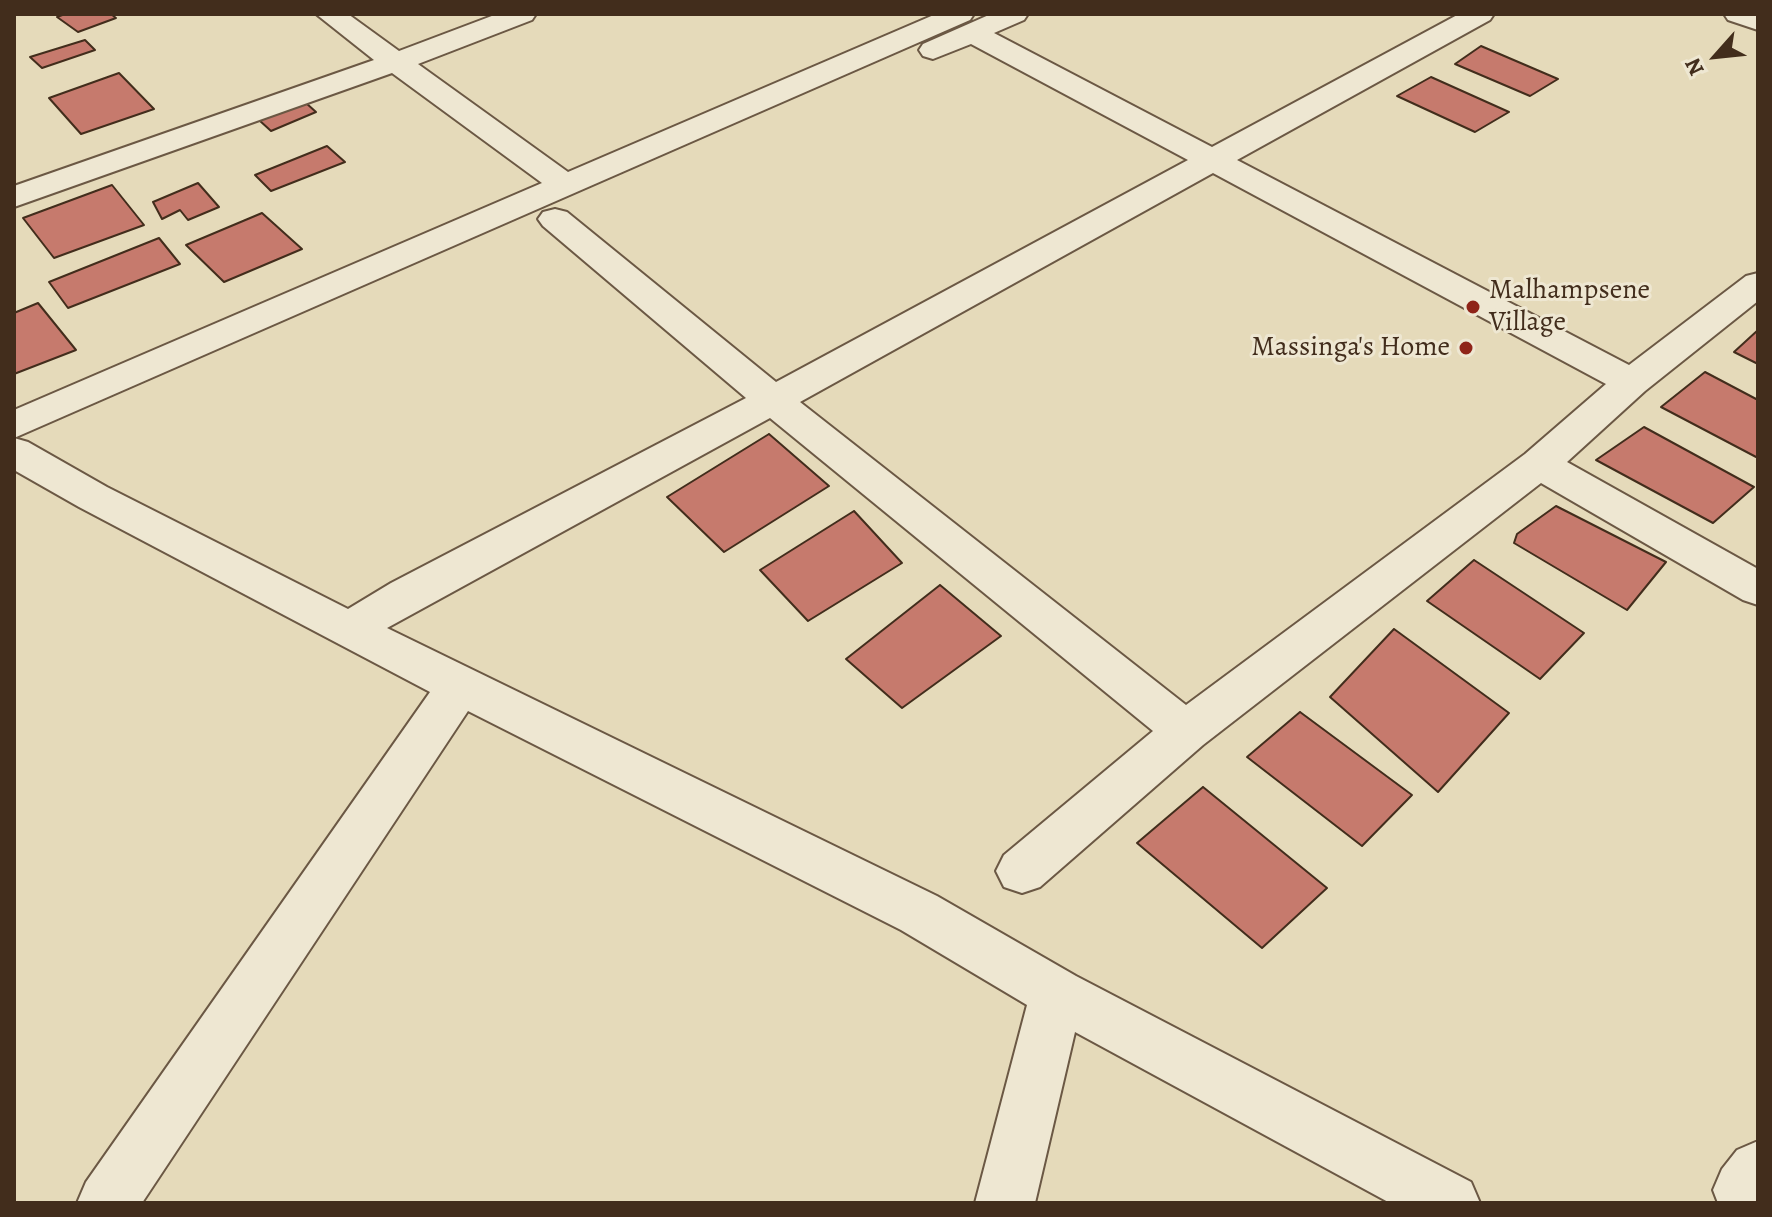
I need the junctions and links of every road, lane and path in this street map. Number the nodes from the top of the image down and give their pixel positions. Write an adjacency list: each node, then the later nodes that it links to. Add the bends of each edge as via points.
1 (330, 14): 8 (street)
2 (522, 14): 8 (street)
3 (1014, 14): 7 (street)
4 (1480, 14): 9 (street)
5 (1738, 14): 6 (street)
6 (1758, 22)
7 (966, 24): 9 (street); 11 (street)
8 (399, 61): 10 (street); 11 (street)
9 (1211, 162): 14 (street); 15 (street)
10 (14, 197)
11 (561, 203): 13 (street); 15 (street); 16 (street)
12 (1758, 284): 14 (street)
13 (251, 353)
14 (1632, 382): 18 (street)
15 (773, 400): 20 (street); 22 (street)
16 (14, 425)
17 (14, 452): 20 (street)
18 (1539, 464): 19 (street); 22 (street)
19 (1758, 589)
20 (350, 629): 21 (street)
21 (460, 686): 24 (street, via 919,913); 25 (street)
22 (1186, 731): 23 (street)
23 (1022, 871)
24 (1057, 994): 26 (street); 27 (street)
25 (107, 1203)
26 (1005, 1203)
27 (1450, 1203)

